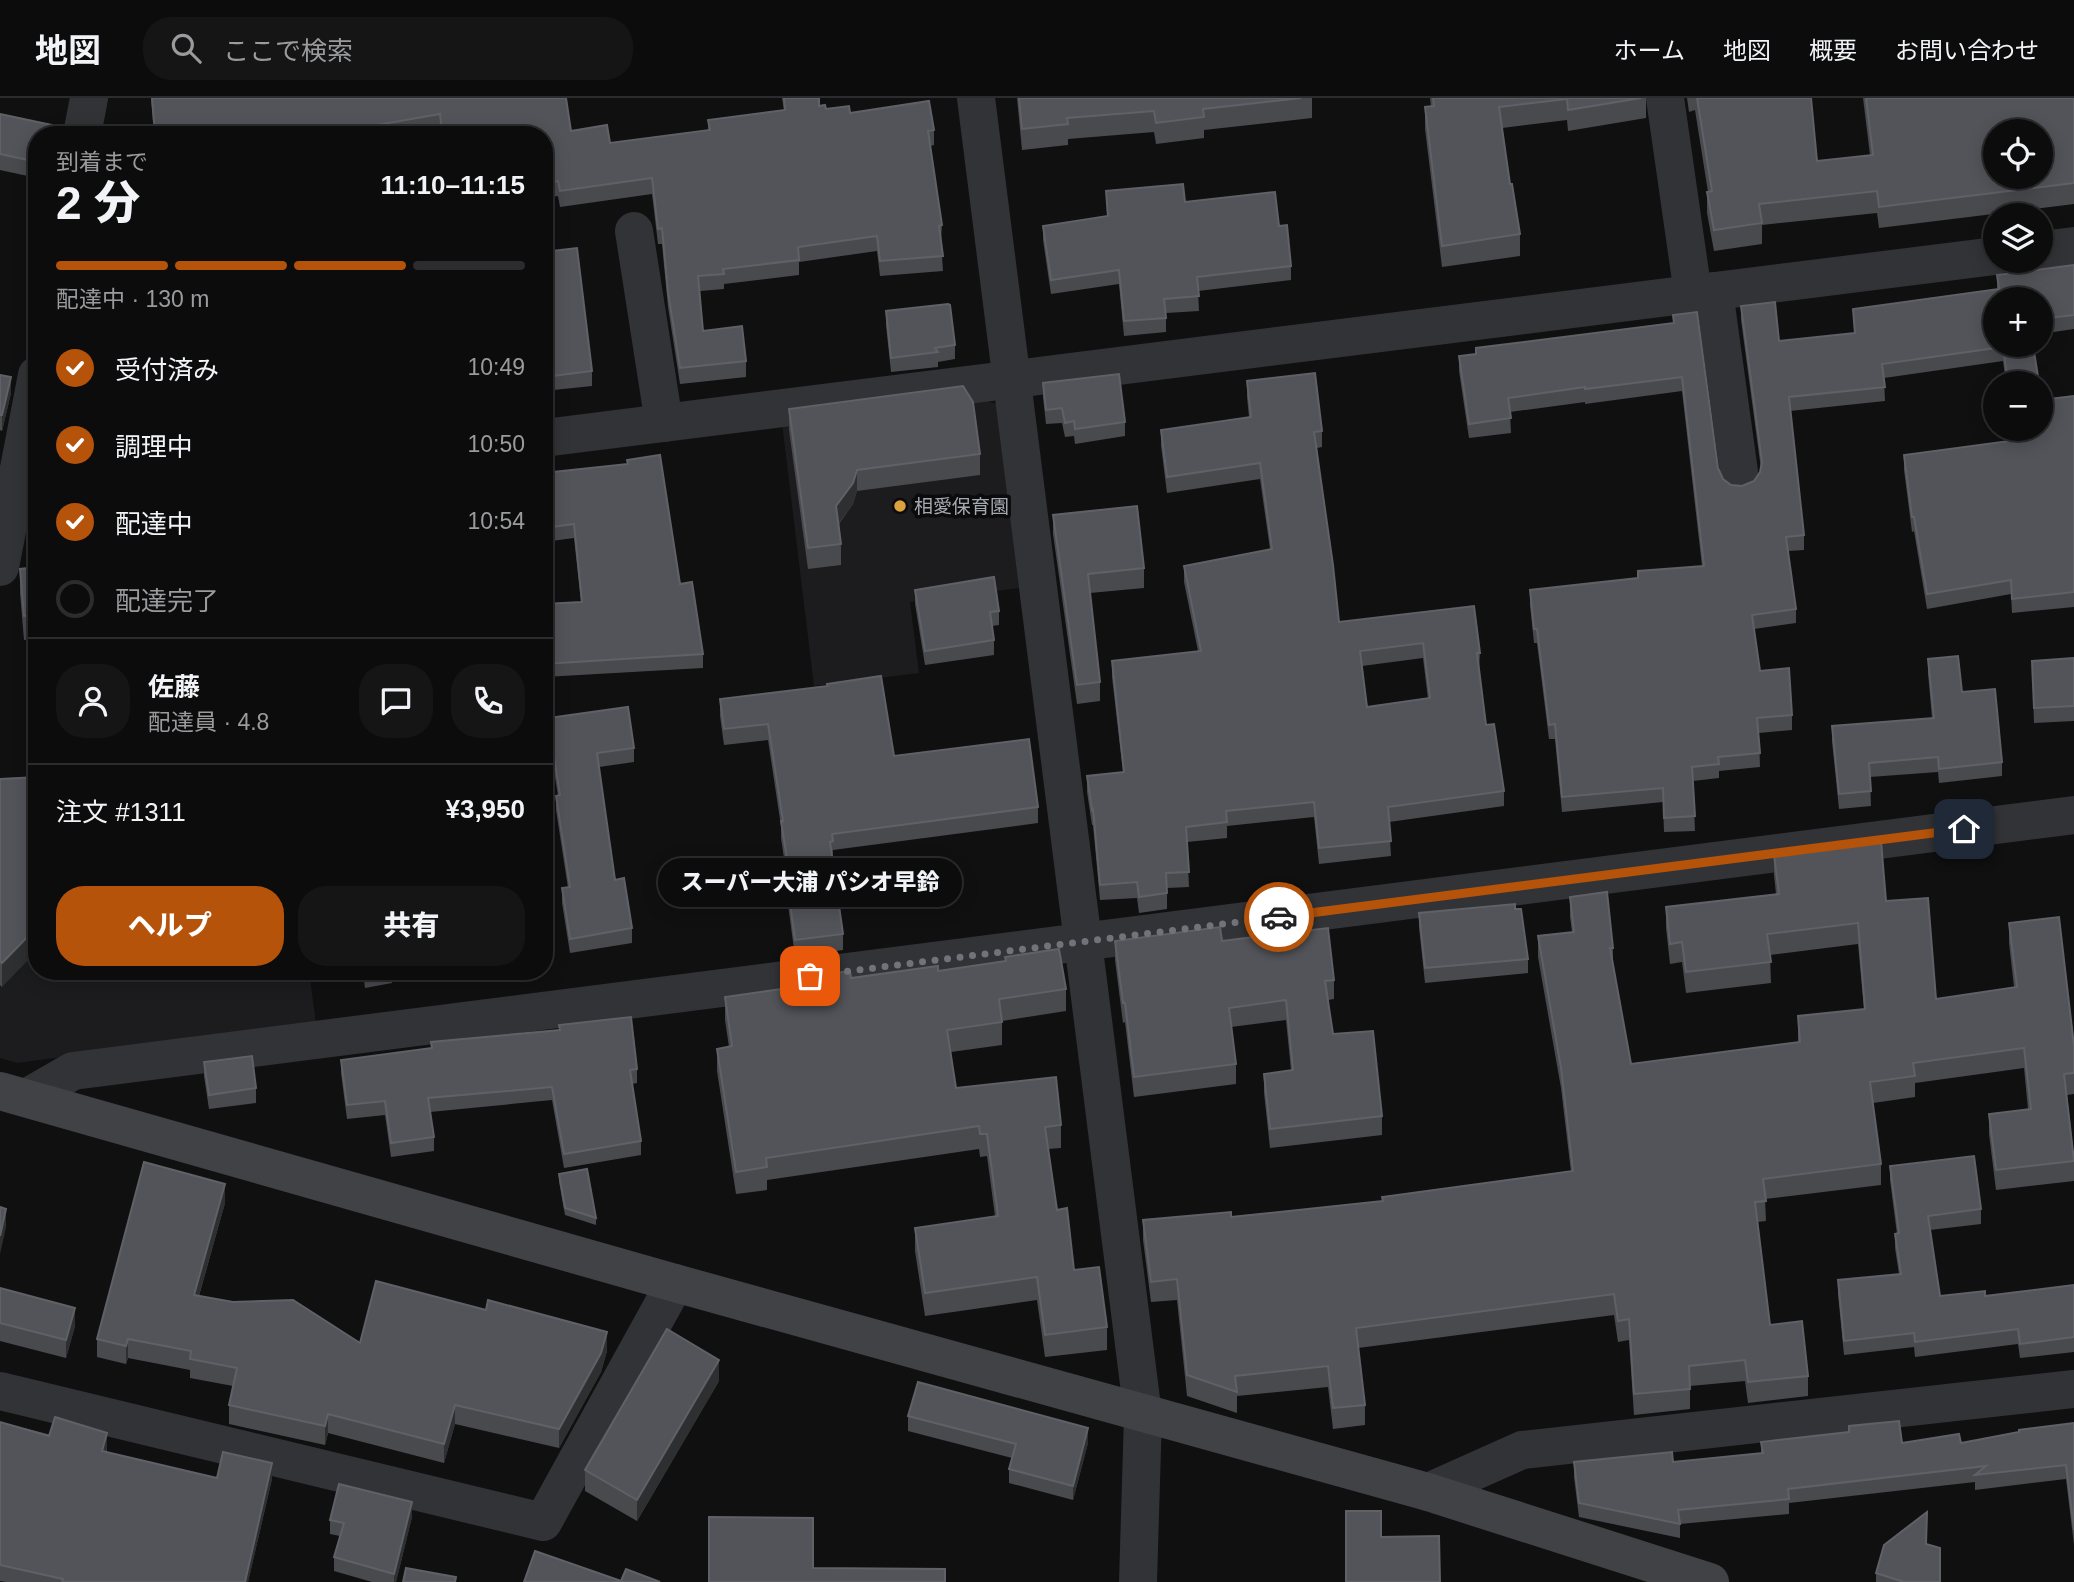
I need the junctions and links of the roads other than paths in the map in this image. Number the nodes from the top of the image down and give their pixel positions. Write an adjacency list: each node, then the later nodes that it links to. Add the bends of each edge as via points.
1 (89, 98): 4 (street)
2 (976, 98): 10 (street)
3 (1665, 98): 9 (street)
4 (84, 126)
5 (634, 231): 11 (street)
6 (2074, 246): 7 (street)
7 (2053, 248)
8 (1983, 257): 9 (street)
9 (1703, 292): 10 (street); 14 (street)
10 (1012, 380): 11 (street); 18 (street)
11 (664, 423): 12 (street)
12 (553, 437)
13 (28, 470): 15 (street)
14 (1740, 479)
15 (25, 502): 16 (street)
16 (0, 567)
17 (2074, 815): 18 (street)
18 (1082, 942): 19 (street, via 73,1071); 23 (street)
19 (13, 1095): 20 (street)
20 (676, 1283): 22 (street, via 543,1522); 23 (street)
21 (2074, 1389): 24 (street, via 1522,1450)
22 (0, 1391)
23 (1143, 1415): 24 (street); 25 (street)
24 (1427, 1492): 26 (street)
25 (1138, 1582)
26 (1710, 1582)

